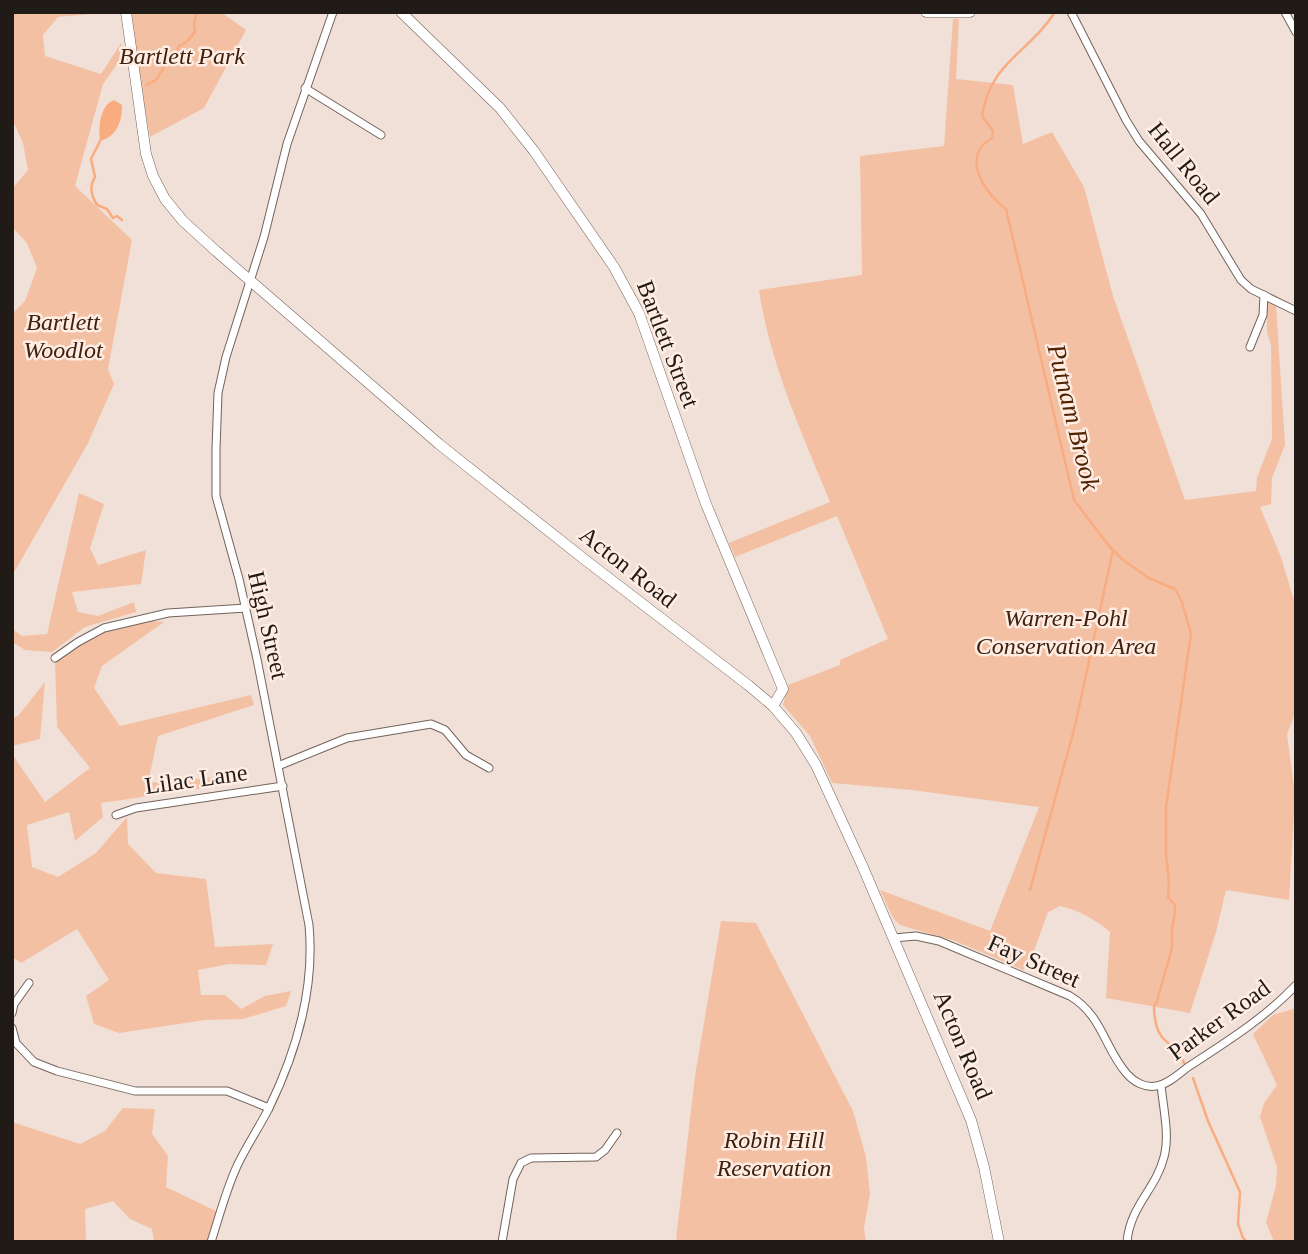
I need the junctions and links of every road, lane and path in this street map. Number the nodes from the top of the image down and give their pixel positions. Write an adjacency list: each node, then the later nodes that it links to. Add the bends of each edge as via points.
1 (126, 12): 11 (main road, Acton Road, via 153,176 183,221)
2 (333, 12): 9 (street, High Street)
3 (401, 12): 17 (main road, Bartlett Street, via 500,108 534,150 614,267 639,313 706,504 783,688)
4 (926, 12): 5 (main road)
5 (970, 12)
6 (1071, 12): 12 (street, Hall Road, via 1139,141 1201,214 1242,282)
7 (1286, 12): 8 (street)
8 (1296, 32)
9 (306, 88): 10 (street); 11 (street, High Street)
10 (381, 135)
11 (249, 280): 15 (street, High Street, via 218,393 215,466 216,496); 17 (main road, Acton Road, via 439,444)
12 (1264, 295): 13 (street, Hall Road); 14 (street, via 1263,315)
13 (1296, 311)
14 (1250, 347)
15 (246, 608): 16 (street, via 168,613 104,628); 18 (street, High Street)
16 (55, 659)
17 (773, 706): 22 (main road, Acton Road, via 816,765)
18 (278, 766): 19 (street, via 347,738 431,724 445,730 466,755); 20 (street, High Street)
19 (489, 768)
20 (283, 786): 21 (street, Lilac Lane); 28 (street, High Street, via 309,925 311,972 301,1021)
21 (116, 815)
22 (894, 938): 27 (street, Fay Street, via 939,941 1070,996 1095,1018 1128,1075 1144,1085); 32 (main road, Acton Road, via 971,1120)
23 (29, 983): 25 (street)
24 (1296, 985): 27 (street, Parker Road, via 1252,1024)
25 (12, 1013)
26 (12, 1028): 28 (street, via 16,1043 34,1062 57,1071 135,1091 227,1091)
27 (1161, 1085): 33 (street, Parker Road, via 1165,1155 1133,1212)
28 (269, 1108): 30 (street, High Street, via 237,1166)
29 (617, 1133): 31 (street, via 596,1157 531,1157 521,1163 513,1179)
30 (211, 1242)
31 (502, 1242)
32 (999, 1242)
33 (1127, 1242)

